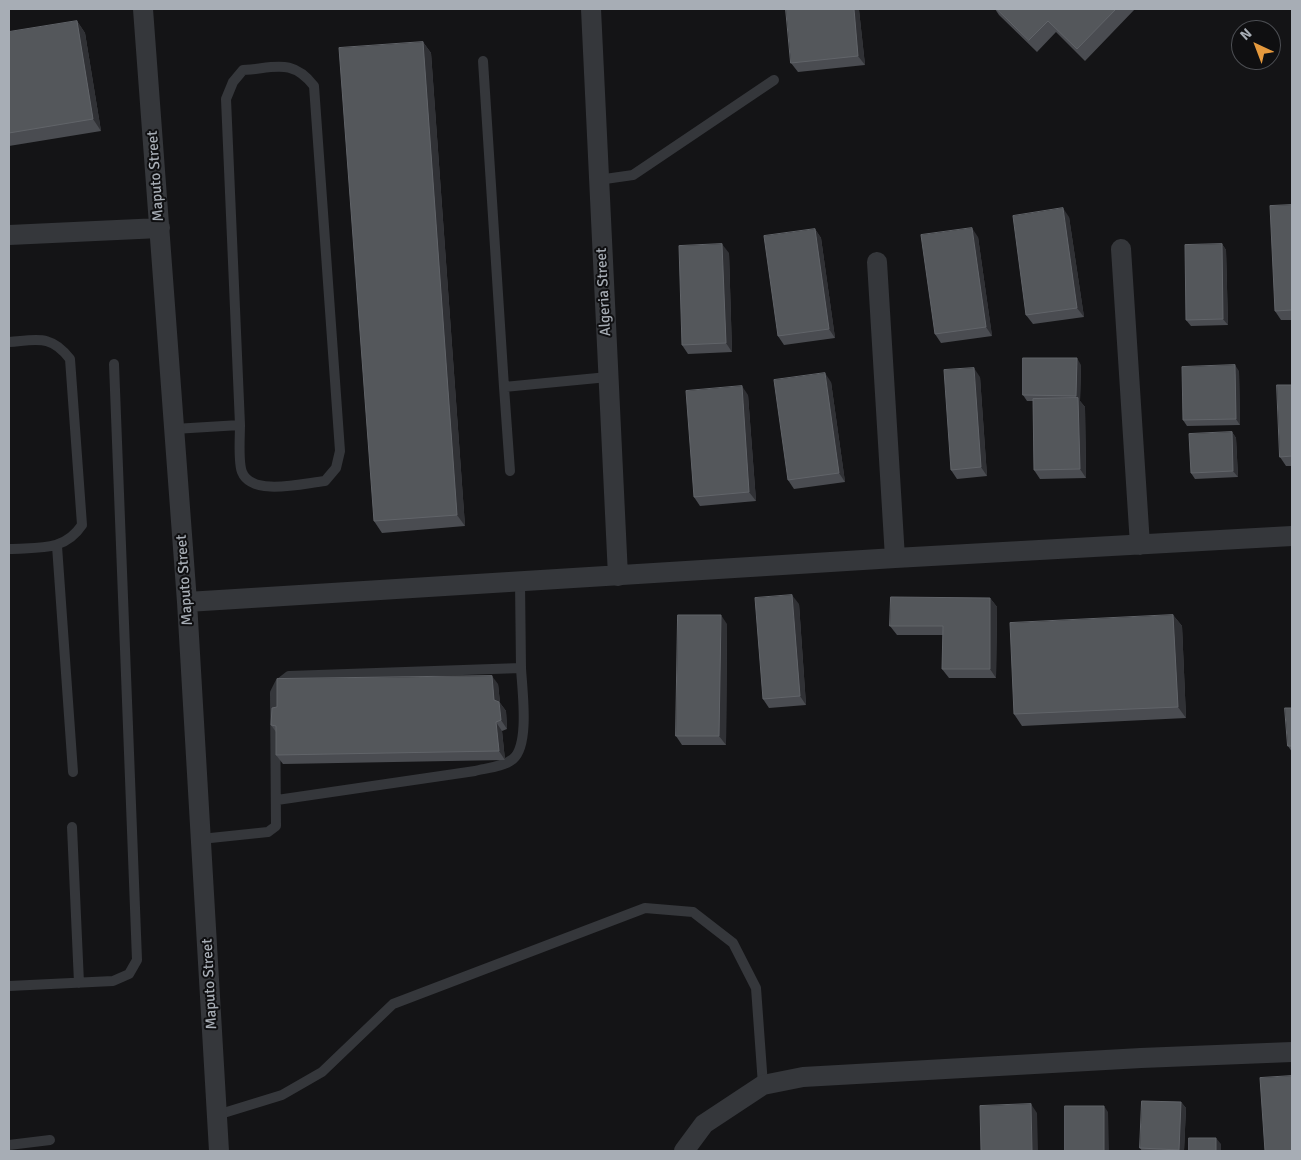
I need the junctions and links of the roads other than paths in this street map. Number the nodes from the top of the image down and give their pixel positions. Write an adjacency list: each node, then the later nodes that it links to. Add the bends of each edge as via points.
1 (143, 9): 6 (street, Maputo Street)
2 (590, 9): 5 (street, Algeria Street)
3 (483, 61): 13 (lane)
4 (774, 80): 5 (lane, via 633,175)
5 (598, 180): 12 (street, Algeria Street)
6 (160, 228): 7 (street); 15 (street, Maputo Street)
7 (9, 235)
8 (1121, 249): 18 (street)
9 (877, 262): 21 (street)
10 (9, 342): 19 (lane, via 47,340 61,347 70,358 82,525 74,536)
11 (114, 364): 30 (lane, via 138,960 129,974 113,981)
12 (608, 377): 13 (lane); 22 (street, Algeria Street)
13 (504, 387): 16 (lane)
14 (240, 425): 14 (lane, via 242,471 250,483 263,488 325,481 336,468 340,450 314,86 303,72 290,66 244,70 233,82 226,99); 15 (lane)
15 (174, 429): 24 (street, Maputo Street)
16 (510, 470)
17 (1292, 536): 18 (street)
18 (1140, 545): 21 (street)
19 (57, 546): 20 (lane); 26 (lane)
20 (9, 549)
21 (895, 558): 22 (street)
22 (618, 576): 23 (street)
23 (520, 582): 24 (street); 25 (lane)
24 (187, 602): 29 (street, Maputo Street)
25 (521, 668): 27 (lane, via 523,733 513,760 476,771); 27 (lane, via 289,676 275,693)
26 (73, 772)
27 (277, 800): 29 (lane, via 276,826 268,832)
28 (72, 826): 30 (lane)
29 (201, 838): 34 (street, Maputo Street)
30 (79, 983): 31 (lane)
31 (9, 986)
32 (1292, 1052): 33 (street, via 813,1077)
33 (763, 1085): 34 (lane, via 756,988 733,943 693,912 645,908 393,1004 322,1072 282,1095); 38 (street, via 704,1124)
34 (217, 1115): 37 (street, Maputo Street)
35 (50, 1140): 36 (lane)
36 (9, 1145)
37 (219, 1151)
38 (684, 1151)

